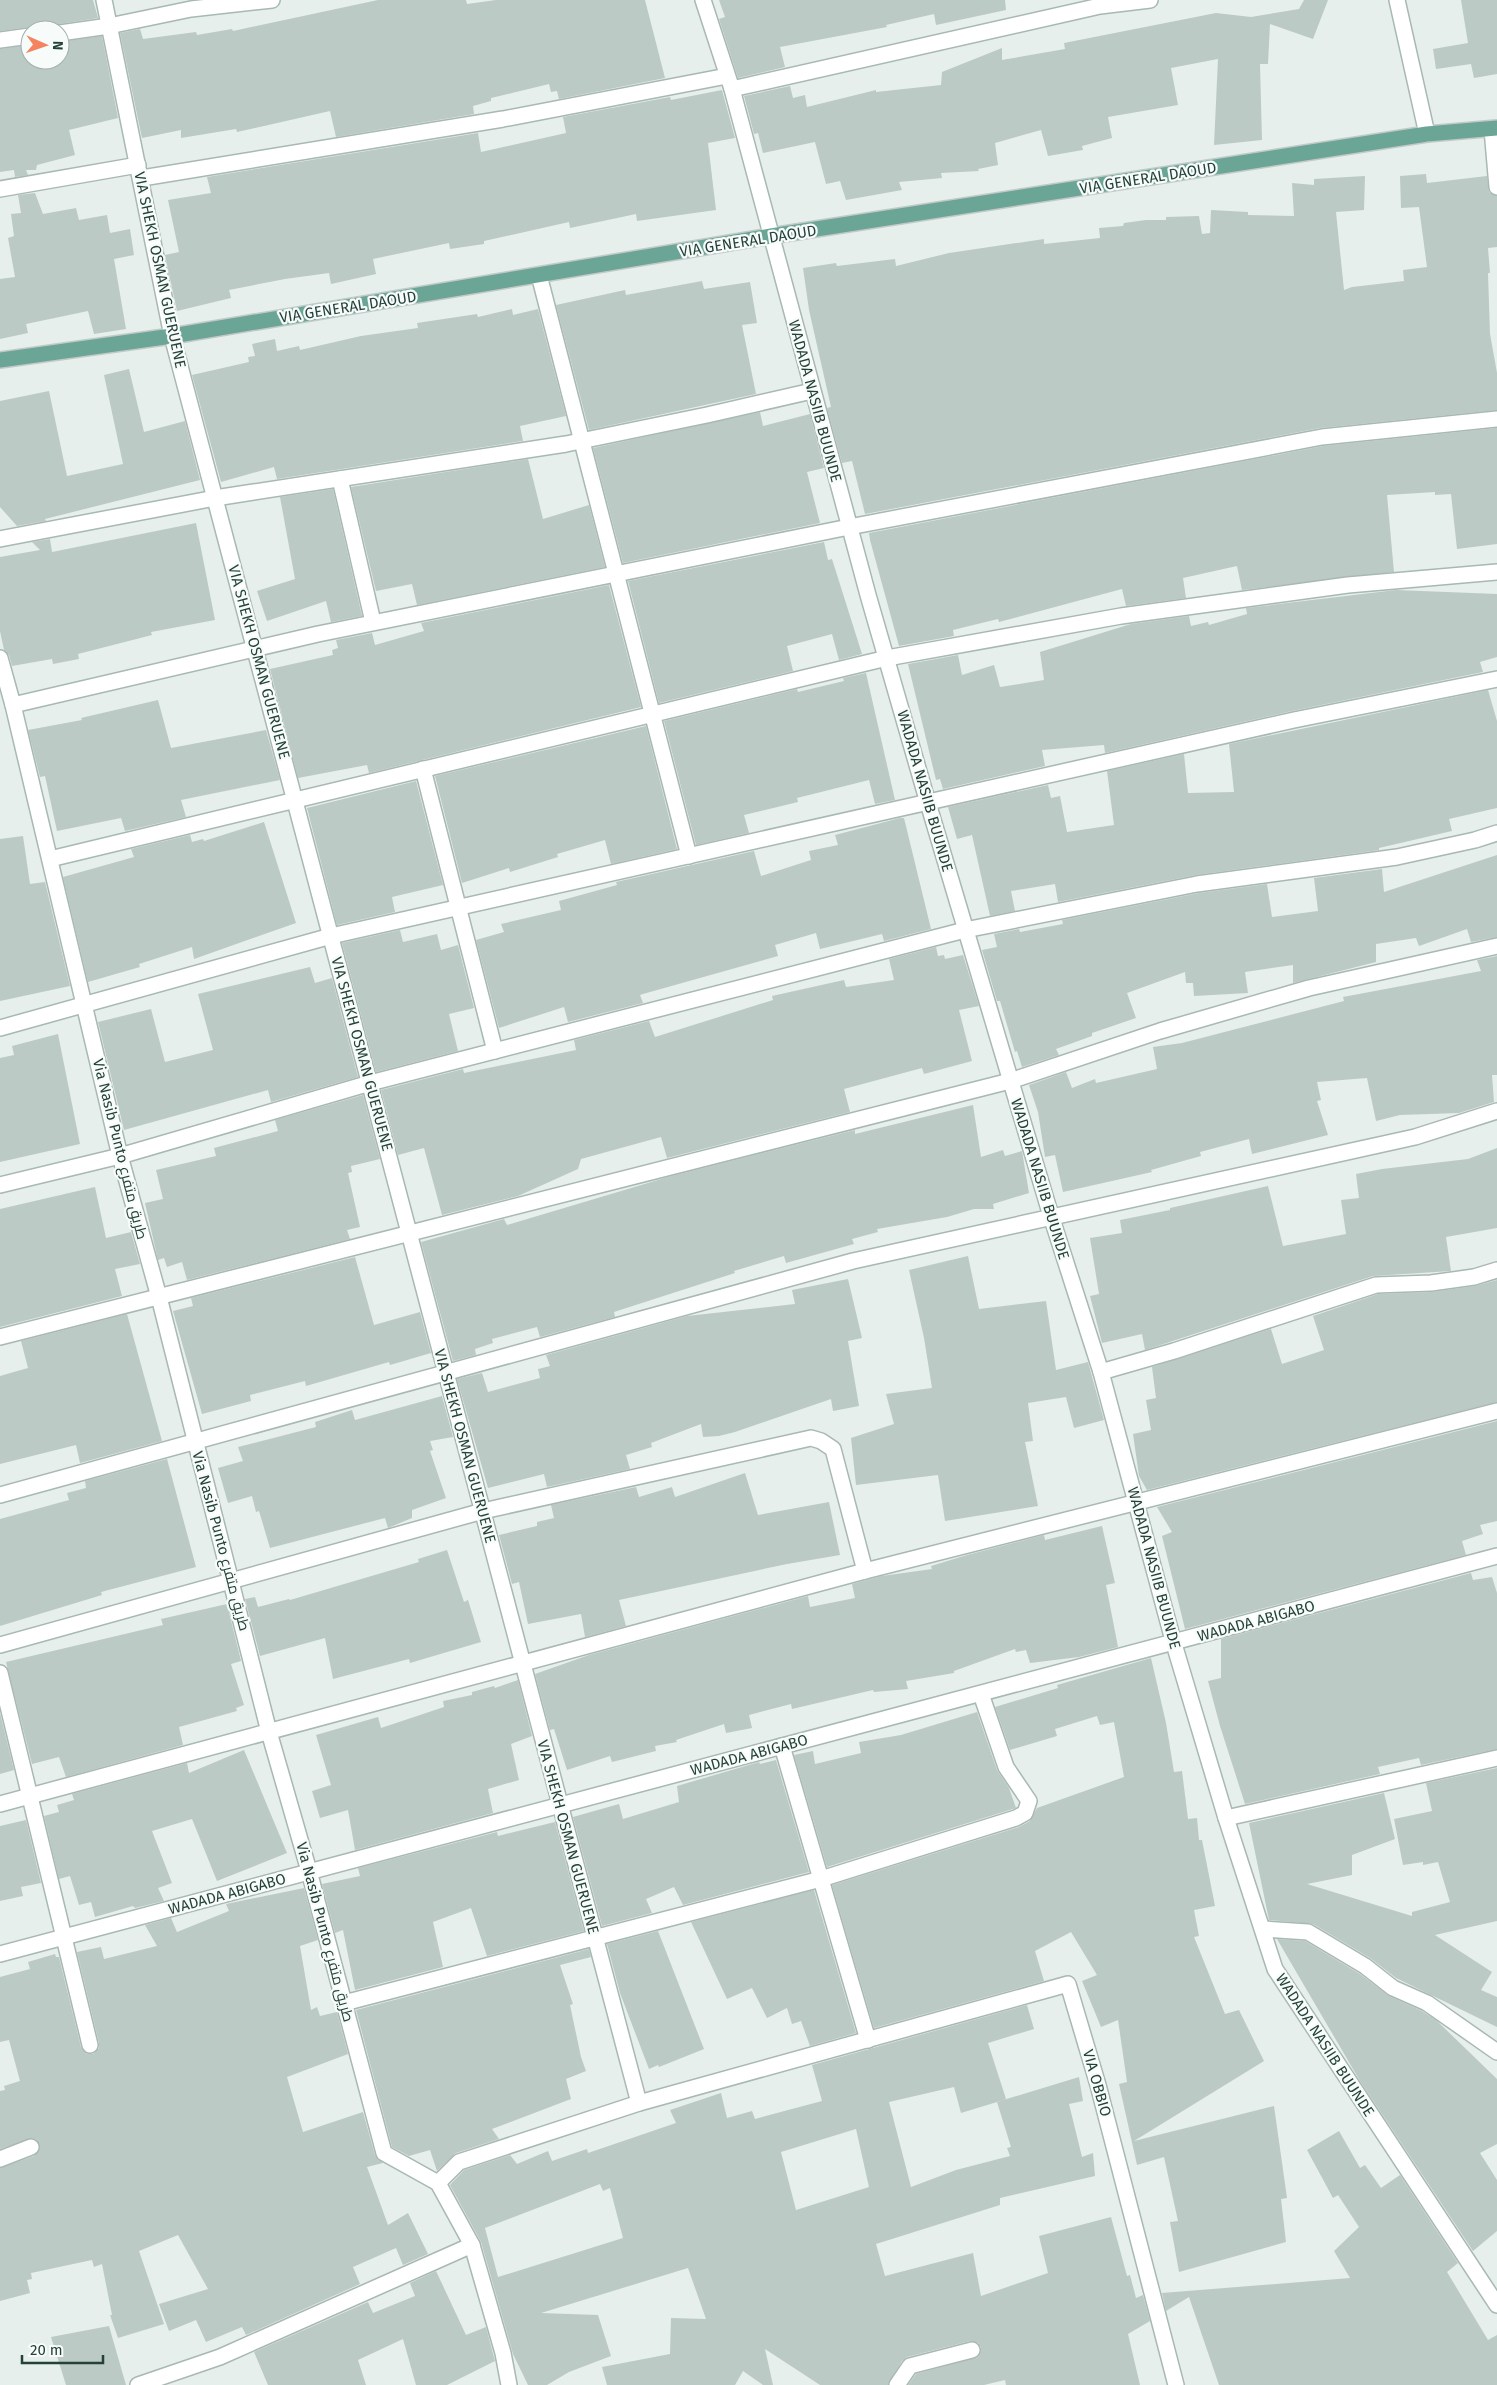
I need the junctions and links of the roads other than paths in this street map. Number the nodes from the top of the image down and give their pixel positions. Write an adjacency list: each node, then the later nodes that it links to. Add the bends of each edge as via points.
1 (104, 0): 6 (street, VIA SHEKH OSMAN GUERUENE)
2 (272, 0): 6 (street, via 191,9)
3 (703, 0): 10 (street, WADADA NASIIB BUUNDE)
4 (1150, 0): 10 (street, via 1100,6)
5 (1397, 0): 12 (street)
6 (110, 26): 7 (street); 13 (street, VIA SHEKH OSMAN GUERUENE)
7 (70, 32)
8 (20, 37): 9 (street)
9 (0, 40)
10 (730, 83): 13 (street); 16 (street, WADADA NASIIB BUUNDE)
11 (1494, 129): 12 (main road, VIA GENERAL DAOUD); 14 (street)
12 (1427, 134): 16 (main road, VIA GENERAL DAOUD)
13 (140, 172): 15 (street); 18 (street, VIA SHEKH OSMAN GUERUENE)
14 (1497, 187)
15 (0, 189)
16 (771, 236): 17 (main road, VIA GENERAL DAOUD); 20 (street, WADADA NASIIB BUUNDE)
17 (538, 275): 18 (main road, VIA GENERAL DAOUD); 22 (street)
18 (172, 336): 19 (main road, VIA GENERAL DAOUD); 24 (street, VIA SHEKH OSMAN GUERUENE)
19 (0, 360)
20 (812, 391): 22 (street); 25 (street, WADADA NASIIB BUUNDE)
21 (1497, 419): 25 (street, via 1322,437)
22 (582, 441): 23 (street); 28 (street)
23 (340, 479): 24 (street); 29 (street)
24 (215, 498): 26 (street); 30 (street, VIA SHEKH OSMAN GUERUENE)
25 (849, 527): 28 (street); 32 (street, WADADA NASIIB BUUNDE)
26 (0, 539)
27 (1497, 572): 32 (street, via 1348,585 1130,614)
28 (616, 574): 29 (street); 35 (street)
29 (373, 622): 30 (street)
30 (255, 648): 34 (street); 37 (street, VIA SHEKH OSMAN GUERUENE)
31 (0, 658): 34 (street, Via Nasib Punto طريق متفرع)
32 (887, 658): 35 (street); 38 (street, WADADA NASIIB BUUNDE)
33 (1497, 678): 38 (street, via 1294,720)
34 (13, 706): 41 (street, Via Nasib Punto طريق متفرع)
35 (653, 714): 36 (street); 40 (street)
36 (423, 769): 37 (street); 42 (street)
37 (295, 800): 41 (street); 44 (street, VIA SHEKH OSMAN GUERUENE)
38 (928, 804): 40 (street); 43 (street, WADADA NASIIB BUUNDE)
39 (1497, 833): 43 (street, via 1398,857 1197,884)
40 (689, 856): 42 (street)
41 (50, 859): 46 (street, Via Nasib Punto طريق متفرع)
42 (458, 907): 44 (street); 48 (street)
43 (965, 930): 48 (street); 49 (street, WADADA NASIIB BUUNDE)
44 (331, 936): 46 (street); 50 (street, VIA SHEKH OSMAN GUERUENE)
45 (1497, 946): 49 (street, via 1309,988 1160,1031)
46 (84, 1004): 47 (street); 52 (street, Via Nasib Punto طريق متفرع)
47 (0, 1028)
48 (495, 1051): 50 (street)
49 (1010, 1082): 54 (street, WADADA NASIIB BUUNDE); 55 (street)
50 (370, 1083): 52 (street); 55 (street, VIA SHEKH OSMAN GUERUENE)
51 (1497, 1111): 54 (street, via 1415,1137)
52 (120, 1156): 53 (street); 57 (street, Via Nasib Punto طريق متفرع)
53 (0, 1185)
54 (1051, 1216): 59 (street, WADADA NASIIB BUUNDE); 60 (street, via 853,1261)
55 (409, 1234): 57 (street); 60 (street, VIA SHEKH OSMAN GUERUENE)
56 (1497, 1270): 59 (street, via 1431,1283 1376,1285)
57 (159, 1297): 58 (street); 62 (street, Via Nasib Punto طريق متفرع)
58 (0, 1337)
59 (1101, 1372): 64 (street, WADADA NASIIB BUUNDE)
60 (446, 1373): 62 (street); 65 (street, VIA SHEKH OSMAN GUERUENE)
61 (1497, 1411): 64 (street)
62 (194, 1442): 63 (street); 68 (street, Via Nasib Punto طريق متفرع)
63 (0, 1495)
64 (1136, 1504): 67 (street); 70 (street, WADADA NASIIB BUUNDE)
65 (483, 1511): 67 (street, via 811,1438 833,1449); 68 (street); 71 (street, VIA SHEKH OSMAN GUERUENE)
66 (1497, 1556): 70 (street, WADADA ABIGABO)
67 (864, 1572): 71 (street)
68 (232, 1580): 69 (street); 74 (street, Via Nasib Punto طريق متفرع)
69 (0, 1644)
70 (1174, 1644): 73 (street, WADADA ABIGABO); 80 (street, WADADA NASIIB BUUNDE)
71 (521, 1663): 74 (street); 79 (street, VIA SHEKH OSMAN GUERUENE)
72 (0, 1673): 77 (street)
73 (981, 1694): 75 (street, WADADA ABIGABO); 82 (street, via 1006,1767 1028,1801 1026,1813)
74 (269, 1732): 77 (street); 81 (street, Via Nasib Punto طريق متفرع)
75 (782, 1746): 79 (street, WADADA ABIGABO); 82 (street)
76 (1497, 1758): 80 (street)
77 (30, 1796): 78 (street); 84 (street)
78 (0, 1804)
79 (560, 1804): 81 (street, WADADA ABIGABO); 85 (street, VIA SHEKH OSMAN GUERUENE)
80 (1226, 1818): 83 (street, WADADA NASIIB BUUNDE)
81 (309, 1871): 84 (street, WADADA ABIGABO); 87 (street, Via Nasib Punto طريق متفرع)
82 (821, 1879): 85 (street); 88 (street)
83 (1263, 1929): 90 (street, via 1308,1932 1365,1966 1393,1988 1427,2003); 96 (street, WADADA NASIIB BUUNDE, via 1275,1969)
84 (64, 1937): 86 (street, WADADA ABIGABO); 89 (street)
85 (595, 1937): 87 (street); 91 (street, VIA SHEKH OSMAN GUERUENE)
86 (0, 1954)
87 (344, 2003): 94 (street, Via Nasib Punto طريق متفرع, via 384,2153)
88 (868, 2040): 91 (street); 101 (street, VIA OBBIO, via 1068,1984 1098,2085)
89 (90, 2045)
90 (1497, 2052)
91 (639, 2103): 94 (street, via 459,2162)
92 (31, 2147): 93 (street)
93 (0, 2159)
94 (438, 2183): 95 (street)
95 (472, 2245): 98 (street, via 220,2357); 99 (street)
96 (1497, 2304)
97 (972, 2350): 100 (street, via 910,2366)
98 (138, 2385)
99 (509, 2385)
100 (897, 2385)
101 (1176, 2385)

